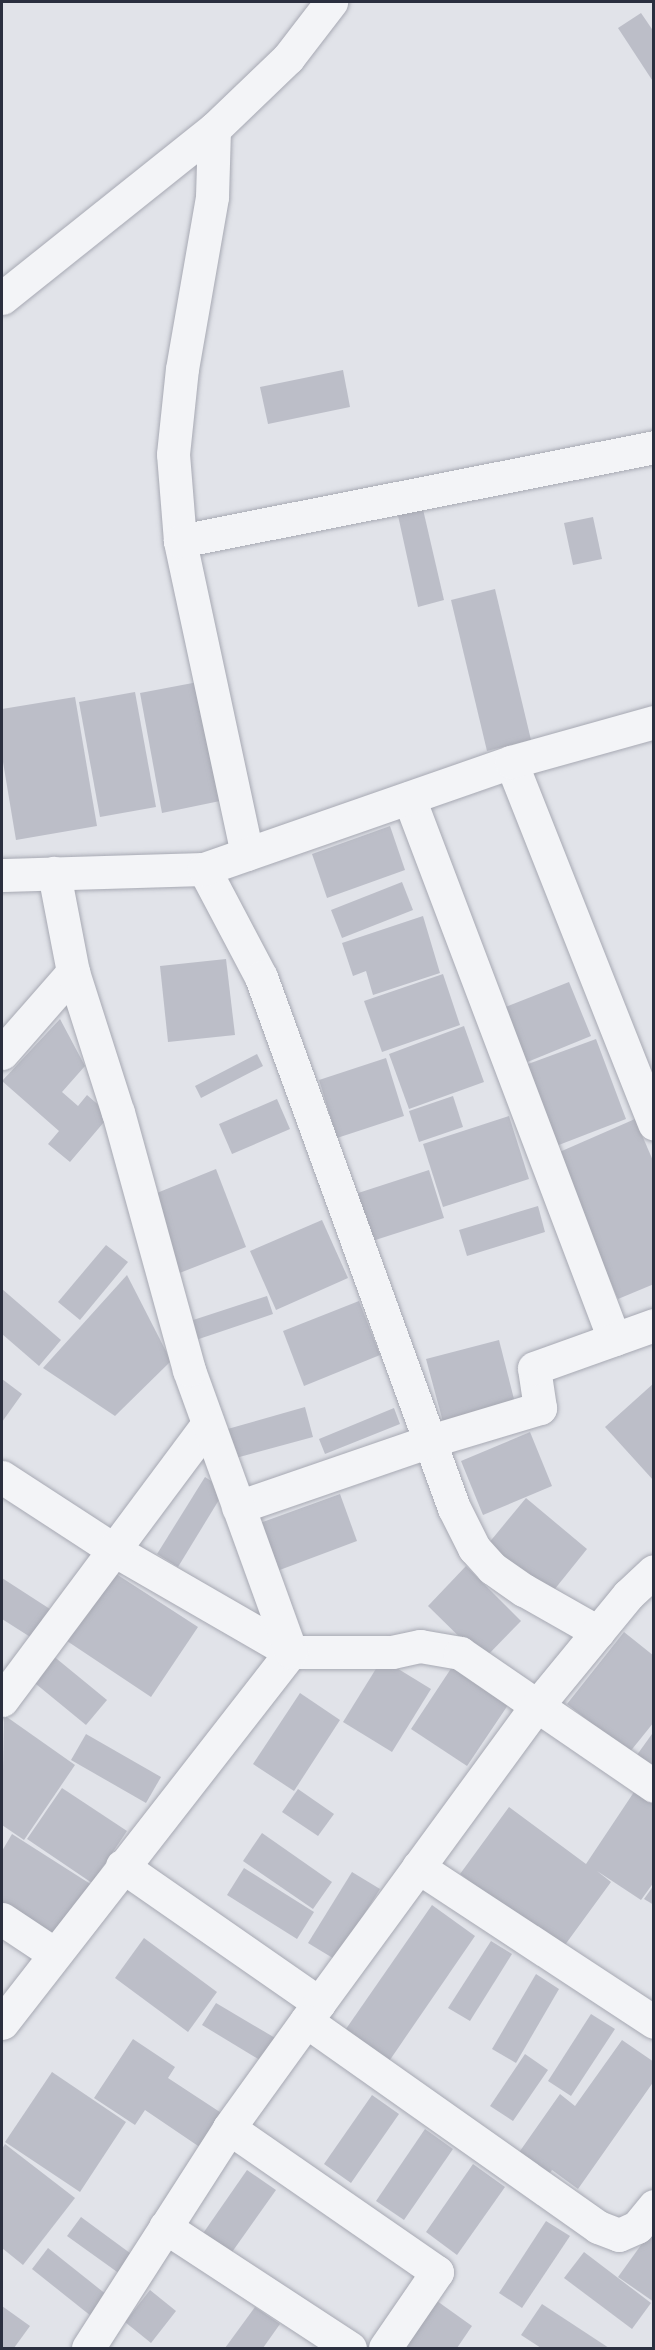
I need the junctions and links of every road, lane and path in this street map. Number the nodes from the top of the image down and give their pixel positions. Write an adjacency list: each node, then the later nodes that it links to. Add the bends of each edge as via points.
1 (331, 2): 2 (street, via 288,58)
2 (214, 129): 3 (street); 5 (street, via 212,197 182,369 173,454)
3 (2, 298)
4 (654, 447): 5 (street)
5 (180, 541): 9 (street)
6 (654, 722): 7 (street)
7 (511, 762): 8 (street); 15 (street)
8 (409, 798): 9 (street); 17 (street)
9 (247, 854): 10 (street)
10 (204, 869): 11 (street); 19 (street, via 261,977)
11 (54, 873): 12 (street); 13 (street)
12 (2, 874)
13 (73, 972): 14 (street); 18 (street)
14 (2, 1053)
15 (654, 1124)
16 (654, 1325): 17 (street)
17 (614, 1339): 19 (street, via 534,1368 540,1408)
18 (208, 1424): 21 (street); 22 (street)
19 (430, 1441): 21 (street); 24 (street, via 454,1508 474,1548 492,1568 524,1590)
20 (2, 1477): 22 (street)
21 (238, 1507): 25 (street)
22 (114, 1550): 25 (street); 26 (street)
23 (654, 1571): 24 (street)
24 (597, 1632): 27 (street)
25 (291, 1652): 27 (street, via 392,1652 420,1646 460,1653 490,1670); 29 (street)
26 (2, 1700)
27 (536, 1707): 28 (street); 30 (street)
28 (654, 1786)
29 (122, 1866): 32 (street); 33 (street)
30 (418, 1868): 33 (street); 34 (street)
31 (2, 1919): 32 (street)
32 (53, 1953): 35 (street)
33 (312, 2012): 36 (street); 37 (street, via 598,2227 619,2235 637,2227)
34 (654, 2022)
35 (2, 2023)
36 (229, 2128): 38 (street); 41 (street, via 437,2272)
37 (654, 2206)
38 (165, 2227): 39 (street); 40 (street)
39 (88, 2349)
40 (350, 2349)
41 (386, 2349)

